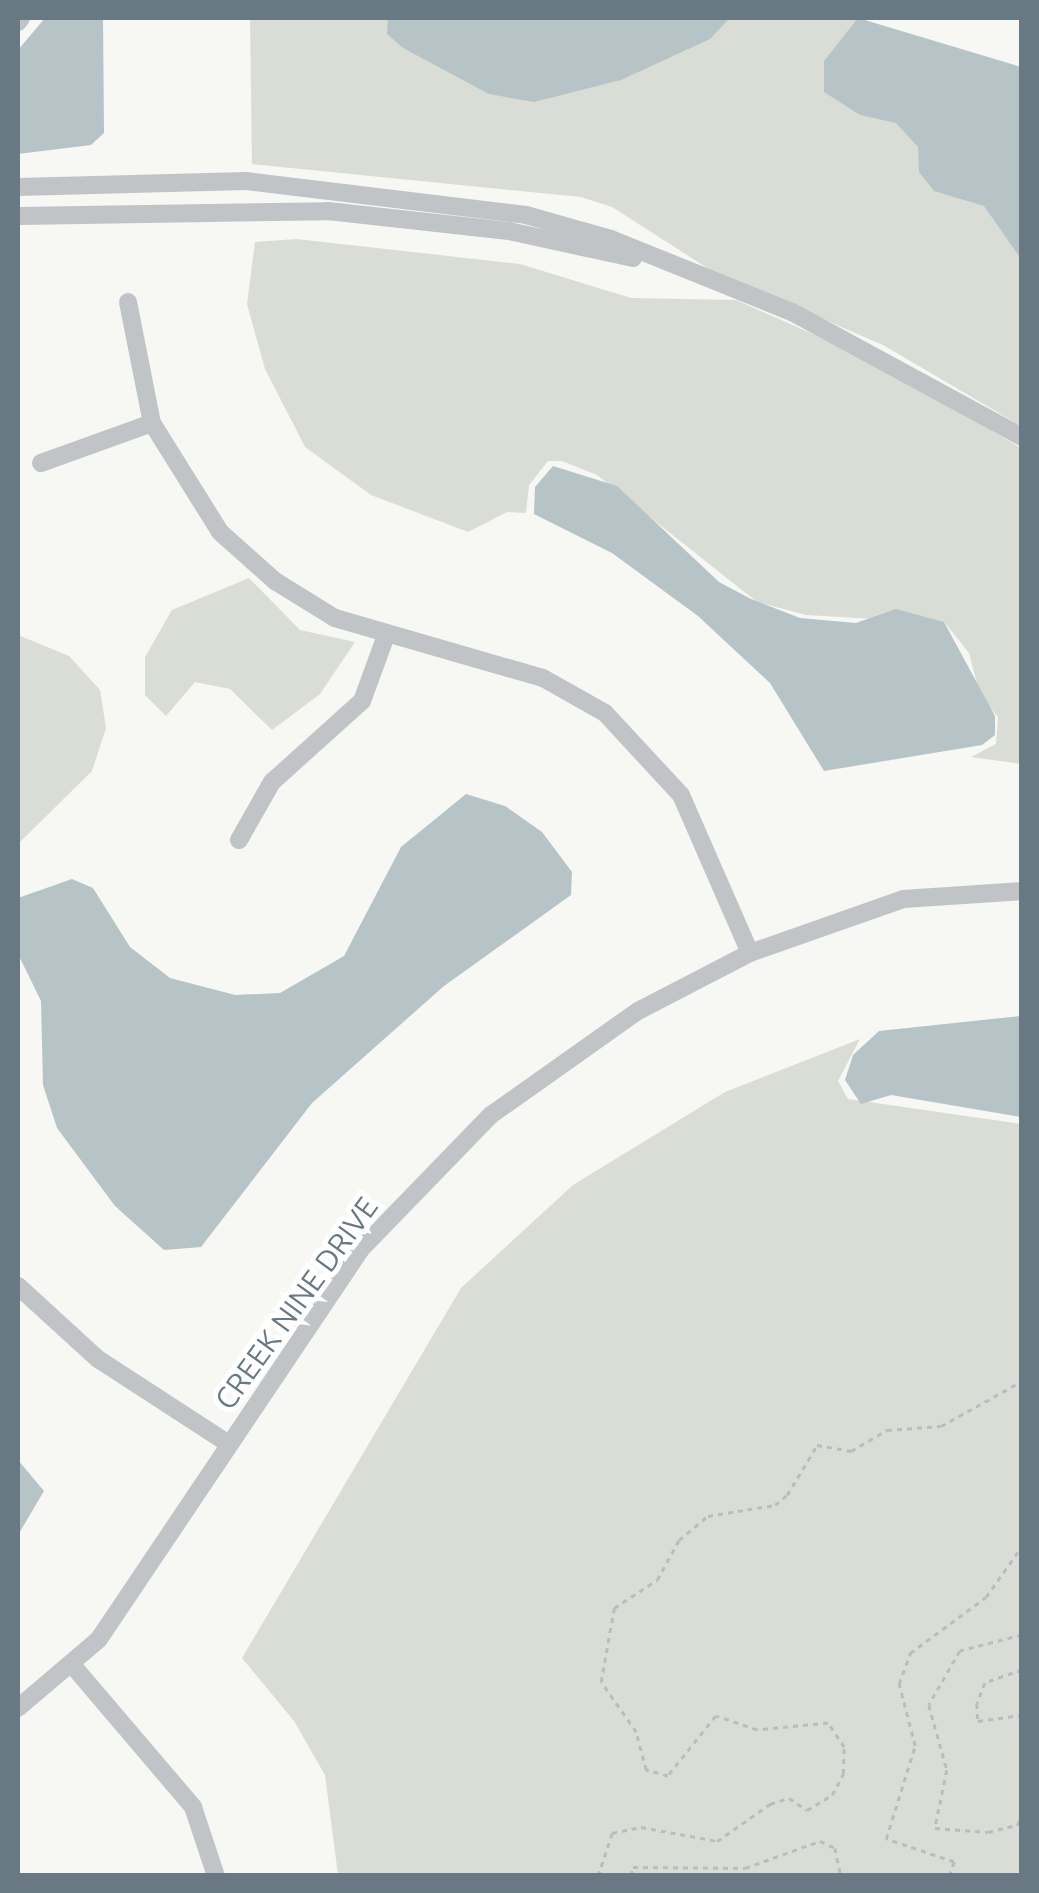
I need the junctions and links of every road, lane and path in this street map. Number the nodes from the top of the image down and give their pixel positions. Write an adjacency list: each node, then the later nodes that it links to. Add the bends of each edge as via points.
1 (18, 187): 3 (street, via 192,179 420,196 568,226)
2 (18, 216): 3 (street, via 328,210 509,231)
3 (700, 276): 6 (street, via 878,354)
4 (128, 302): 5 (street)
5 (152, 422): 7 (street); 8 (street, via 200,508 246,558 304,601)
6 (1022, 437)
7 (41, 463)
8 (385, 638): 9 (street, via 362,701 272,782); 11 (street, via 543,678 618,723 681,795)
9 (240, 840)
10 (1022, 891): 11 (street, CREEK NINE DRIVE, via 903,900)
11 (750, 953): 14 (street, CREEK NINE DRIVE, via 604,1032 456,1147 360,1250)
12 (18, 1286): 14 (street, via 98,1359)
13 (1022, 1381): 23 (path, via 941,1426 887,1430 851,1451 817,1445 788,1495 775,1505 708,1516 679,1540 657,1580 614,1608 601,1682 636,1732 646,1770 668,1776 716,1716 757,1730 828,1724 844,1747 843,1774 832,1795 807,1810 788,1798 770,1804 717,1842 641,1827 612,1833)
14 (229, 1444): 17 (street, CREEK NINE DRIVE, via 132,1594)
15 (1022, 1546): 28 (path, via 986,1598 910,1653 899,1684 916,1746 886,1839 954,1862)
16 (1022, 1635): 21 (path, via 960,1651 929,1705 947,1770 935,1828 988,1832 1017,1825)
17 (74, 1667): 19 (street, CREEK NINE DRIVE); 22 (street, via 193,1807)
18 (1022, 1670): 20 (path, via 985,1683 977,1704 978,1721)
19 (18, 1708)
20 (1022, 1715)
21 (1022, 1816)
22 (216, 1876)
23 (598, 1876)
24 (630, 1876): 25 (path, via 633,1868 745,1868 820,1840 836,1848)
25 (840, 1876)
26 (872, 1876): 27 (path)
27 (887, 1876)
28 (949, 1876)

